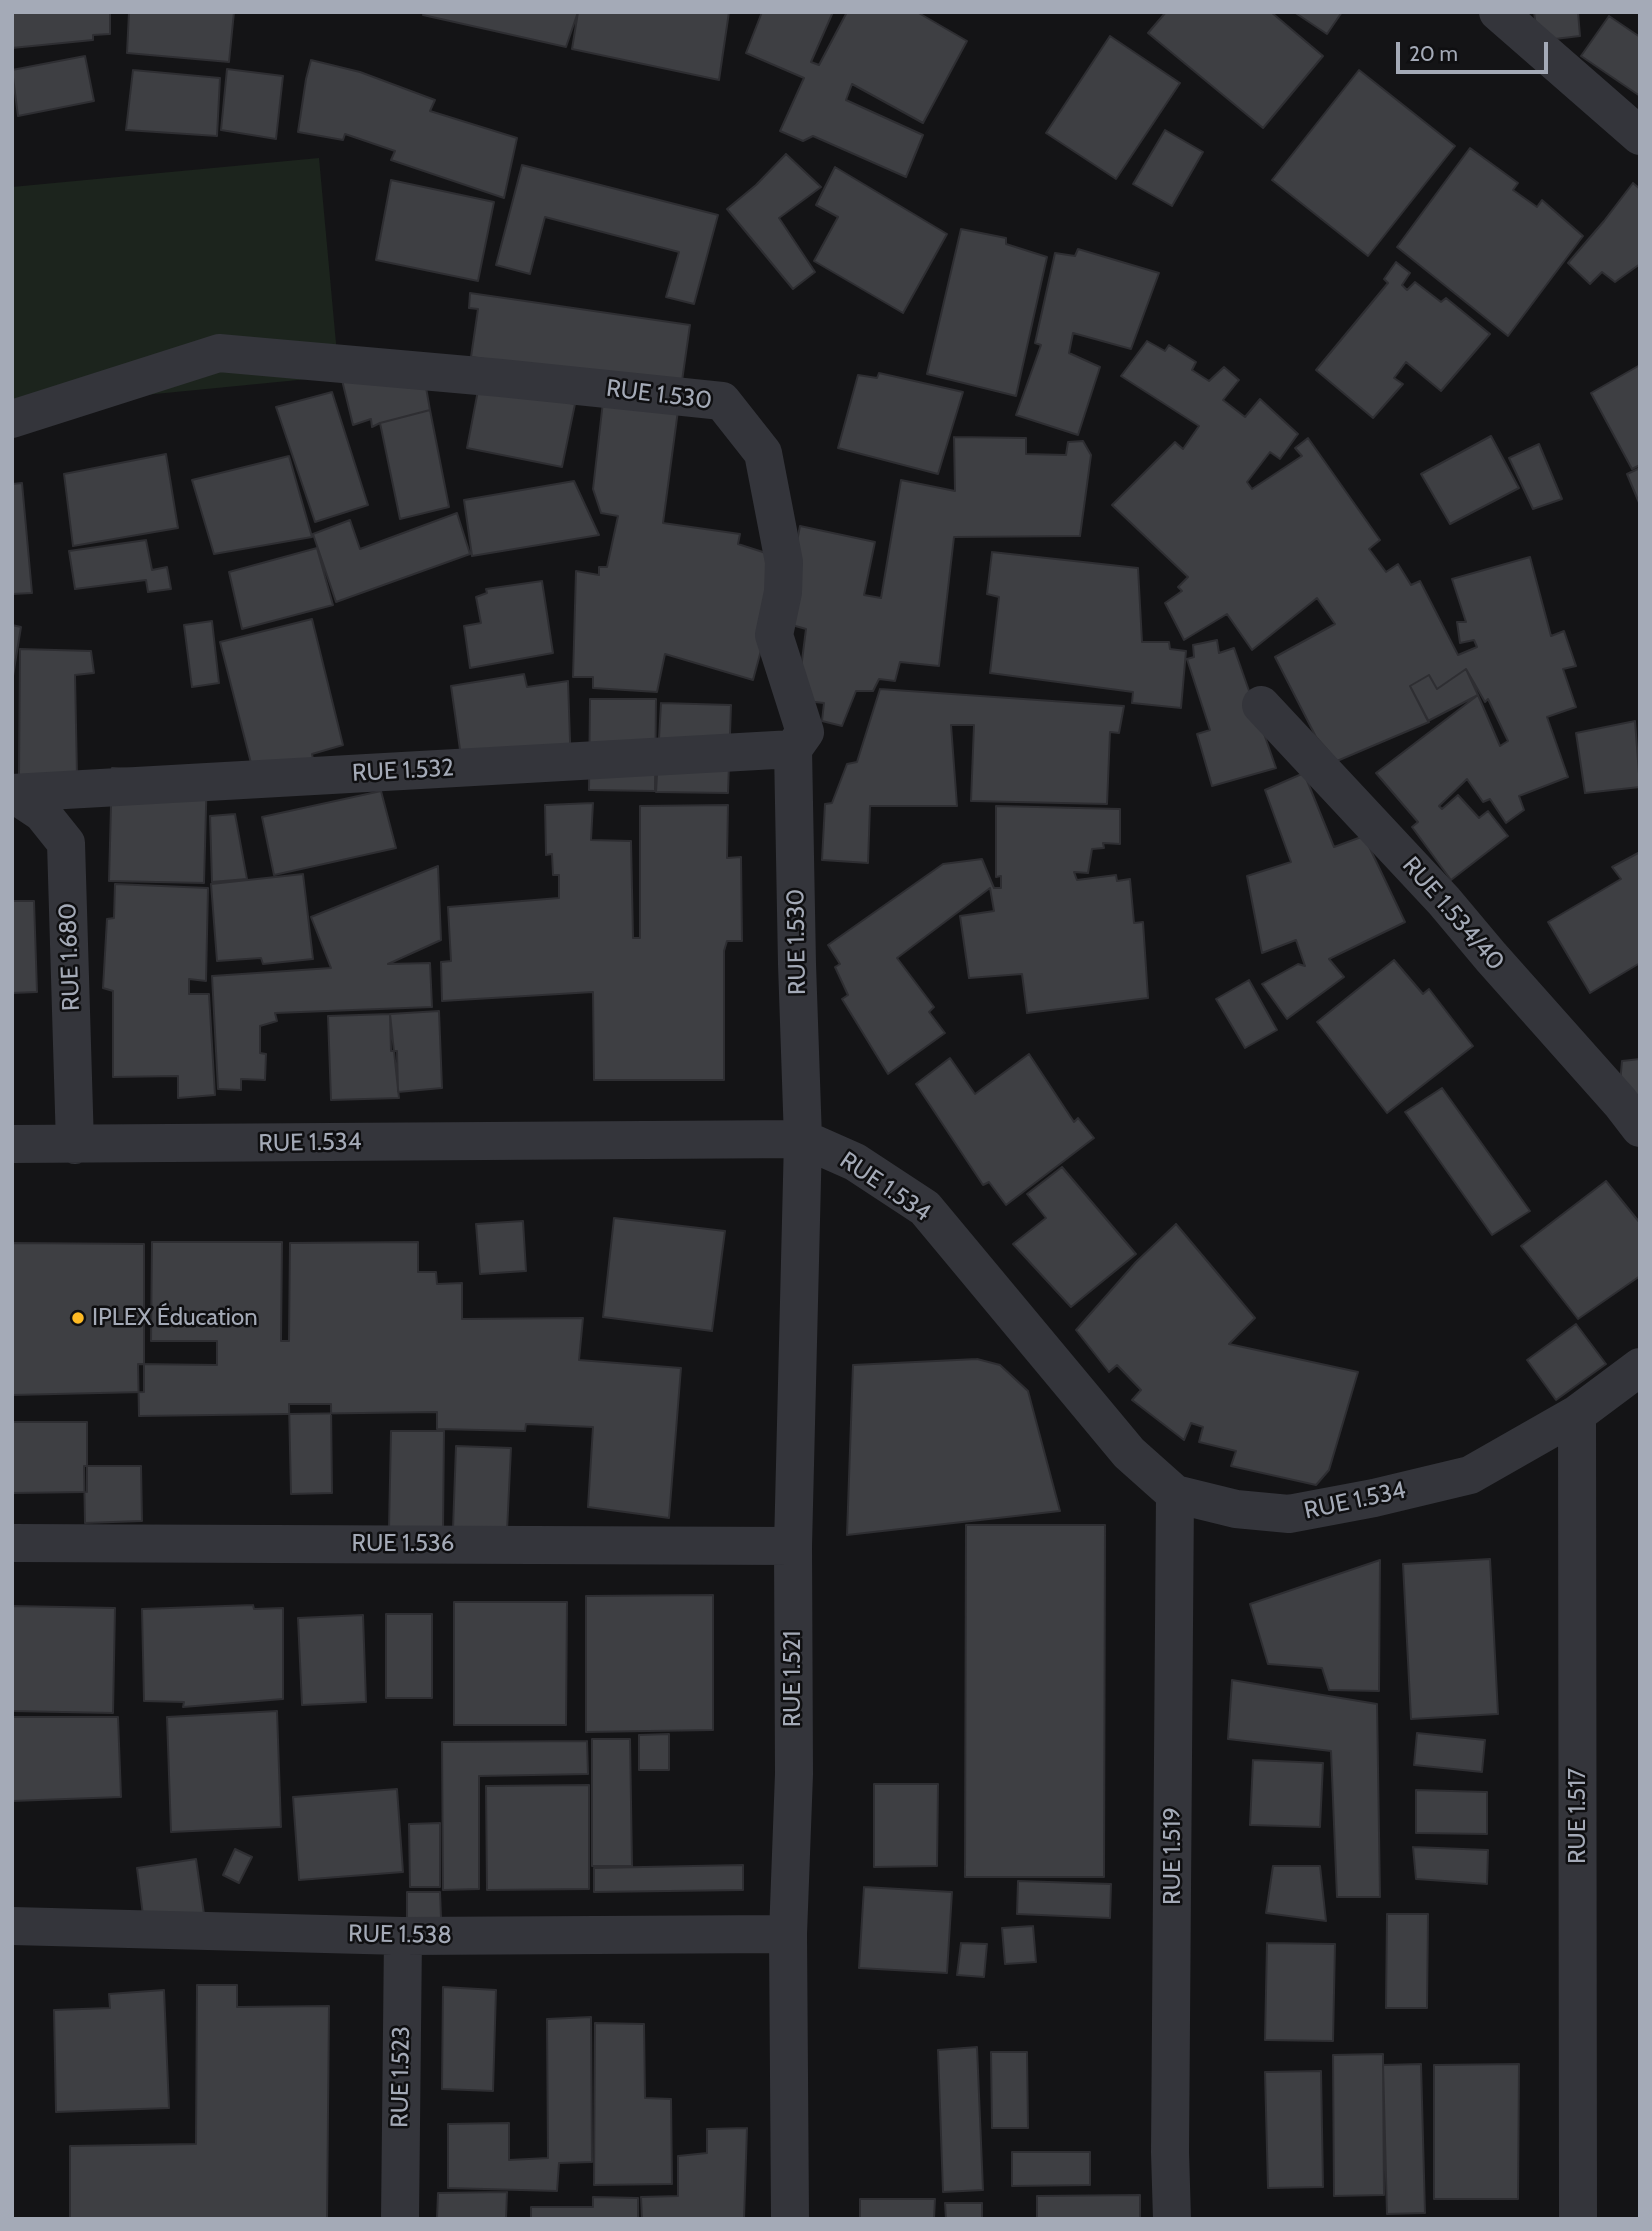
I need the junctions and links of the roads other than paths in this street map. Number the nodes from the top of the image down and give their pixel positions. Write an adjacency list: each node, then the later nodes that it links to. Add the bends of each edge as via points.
1 (1498, 12): 2 (street)
2 (1640, 136)
3 (12, 419): 5 (street, RUE 1.530, via 219,353 722,401 763,453 785,562 774,635 806,732)
4 (1261, 705): 7 (street, RUE 1.534/40, via 1444,901)
5 (793, 749): 6 (street, RUE 1.532); 8 (street, RUE 1.530)
6 (12, 793): 10 (street, RUE 1.680, via 42,813 66,843)
7 (1640, 1128)
8 (803, 1139): 10 (street, RUE 1.534); 13 (street, RUE 1.534, via 855,1162 925,1208 1129,1453); 15 (street, RUE 1.521)
9 (12, 1144): 10 (street, RUE 1.534)
10 (75, 1145)
11 (1640, 1367): 12 (street, RUE 1.534)
12 (1577, 1414): 13 (street, RUE 1.534, via 1470,1475 1374,1498 1289,1514); 22 (street, RUE 1.517)
13 (1175, 1494): 21 (street, RUE 1.519)
14 (12, 1543): 15 (street, RUE 1.536)
15 (793, 1546): 17 (street, RUE 1.521, via 794,1774)
16 (12, 1926): 18 (street, RUE 1.538)
17 (788, 1934): 18 (street, RUE 1.538); 20 (street, RUE 1.521)
18 (402, 1936): 19 (street, RUE 1.523)
19 (400, 2219)
20 (790, 2219)
21 (1172, 2219)
22 (1578, 2219)

